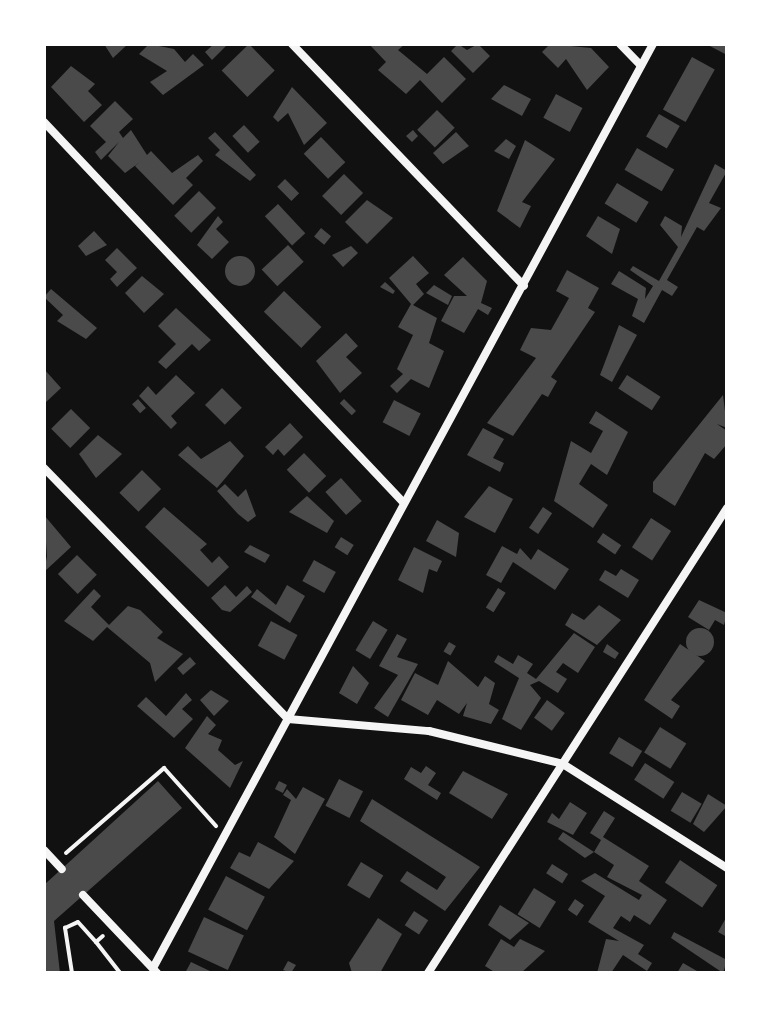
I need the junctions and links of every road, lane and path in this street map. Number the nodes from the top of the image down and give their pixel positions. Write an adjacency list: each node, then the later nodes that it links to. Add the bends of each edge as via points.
1 (292, 44): 6 (street)
2 (620, 44): 4 (street)
3 (653, 44): 4 (street)
4 (641, 66): 6 (street)
5 (44, 122): 8 (street)
6 (524, 286): 8 (street)
7 (44, 468): 10 (street)
8 (403, 502): 10 (street)
9 (727, 508): 11 (street)
10 (288, 719): 11 (street, via 429,731); 12 (street)
11 (563, 764): 15 (street); 22 (street)
12 (226, 837): 14 (path, via 164,768); 19 (street)
13 (44, 850): 14 (street)
14 (58, 866)
15 (727, 868)
16 (83, 895): 17 (street)
17 (114, 927): 18 (path); 19 (street)
18 (96, 942): 20 (path, via 78,922 65,928); 21 (path)
19 (155, 970)
20 (72, 973)
21 (120, 973)
22 (428, 973)

